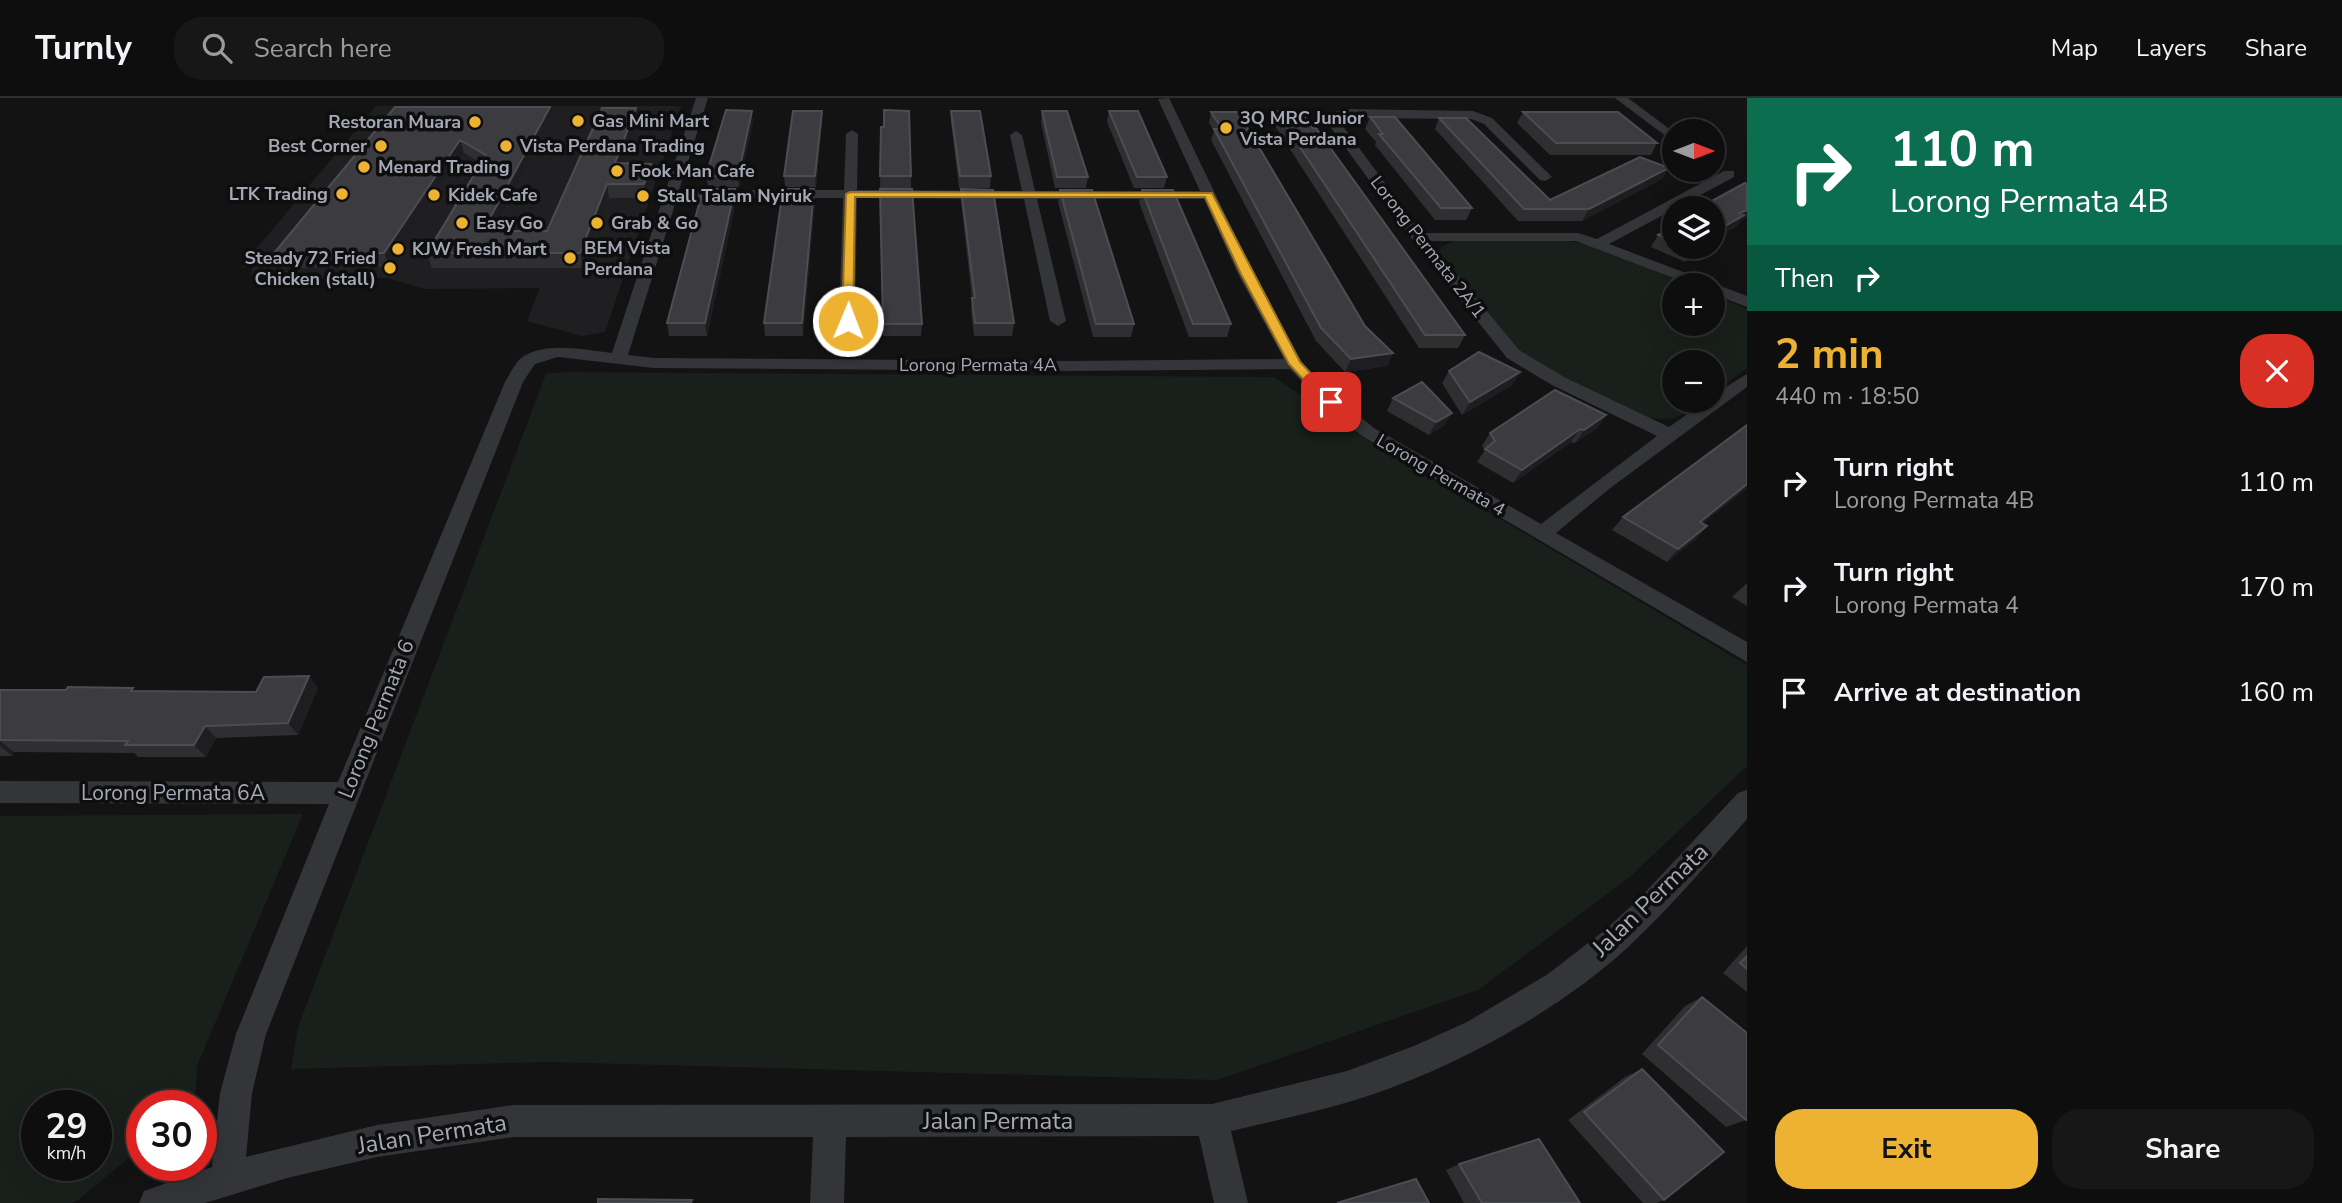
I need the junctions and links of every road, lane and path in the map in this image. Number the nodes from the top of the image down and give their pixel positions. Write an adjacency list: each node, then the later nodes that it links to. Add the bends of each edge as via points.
1 (702, 98): 11 (street)
2 (1163, 98): 14 (street, Lorong Permata 4)
3 (1622, 98): 4 (street)
4 (1662, 129)
5 (852, 134): 12 (street)
6 (1016, 135): 13 (street)
7 (1726, 172): 8 (street)
8 (1729, 174): 10 (street); 16 (street)
9 (1545, 177): 15 (street, Lorong Permata 2A/1, via 1482,117 1345,113 1334,117 1332,121)
10 (1747, 180)
11 (671, 194): 12 (street); 22 (street)
12 (850, 194): 13 (street); 20 (street)
13 (1030, 195): 14 (street); 21 (street)
14 (1209, 195): 23 (street, Lorong Permata 4)
15 (1419, 237): 16 (street, via 1569,236); 25 (street, Lorong Permata 2A/1, via 1504,345 1525,363)
16 (1600, 243): 17 (street)
17 (1676, 273)
18 (1725, 293): 19 (street)
19 (1747, 302)
20 (848, 321)
21 (1058, 321)
22 (620, 358): 23 (street, Lorong Permata 4A, via 654,363); 29 (street, Lorong Permata 6, via 557,352 523,366)
23 (1295, 364): 26 (street, Lorong Permata 4, via 1368,432)
24 (1747, 379): 25 (street)
25 (1671, 435): 26 (street)
26 (1542, 534): 27 (street, Lorong Permata 4)
27 (1747, 653)
28 (0, 792): 29 (street, Lorong Permata 6A)
29 (346, 793): 33 (street, Lorong Permata 6, via 243,1058)
30 (1747, 802): 31 (street, Jalan Permata, via 1615,940 1558,984 1478,1033 1347,1087)
31 (1212, 1120): 32 (street, Jalan Permata); 36 (street)
32 (830, 1121): 33 (street, Jalan Permata, via 501,1122 395,1136); 35 (street)
33 (228, 1177): 34 (street, Jalan Permata)
34 (156, 1203)
35 (827, 1203)
36 (1231, 1203)

